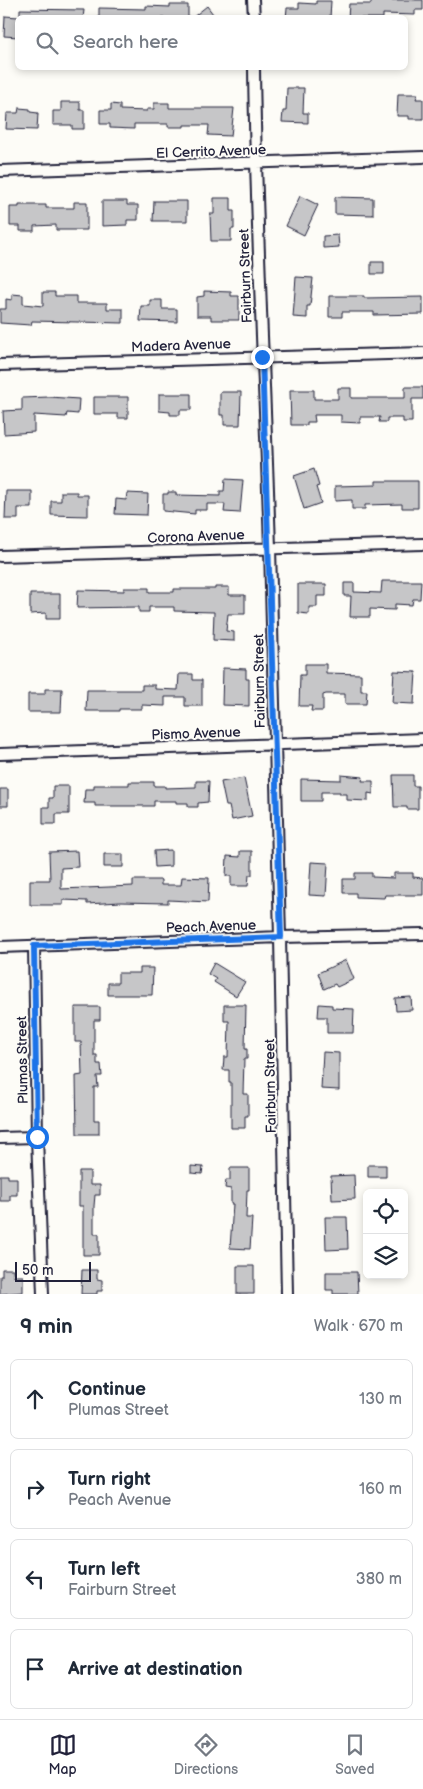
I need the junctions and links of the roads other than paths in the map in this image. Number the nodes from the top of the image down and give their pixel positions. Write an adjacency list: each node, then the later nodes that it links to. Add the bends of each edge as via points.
1 (254, 0): 2 (street)
2 (254, 15)
3 (254, 70): 5 (street, Fairburn Street)
4 (423, 157): 5 (street, El Cerrito Avenue)
5 (255, 163): 6 (street, El Cerrito Avenue); 8 (street, Fairburn Street)
6 (0, 171)
7 (423, 352): 8 (street, Madera Avenue)
8 (262, 357): 9 (street, Madera Avenue); 11 (street, Fairburn Street)
9 (0, 365)
10 (423, 544): 11 (street, Corona Avenue)
11 (270, 548): 12 (street, Corona Avenue); 14 (street, Fairburn Street)
12 (0, 556)
13 (423, 739): 14 (street, Pismo Avenue)
14 (274, 744): 15 (street, Pismo Avenue); 17 (street, Fairburn Street)
15 (0, 754)
16 (423, 934): 17 (street, Peach Avenue)
17 (281, 937): 18 (street, Peach Avenue); 23 (street, Fairburn Street)
18 (34, 946): 19 (street, Peach Avenue); 20 (street, Plumas Street)
19 (0, 947)
20 (37, 1137): 21 (street); 22 (street, Plumas Street)
21 (0, 1138)
22 (43, 1294)
23 (287, 1294)

